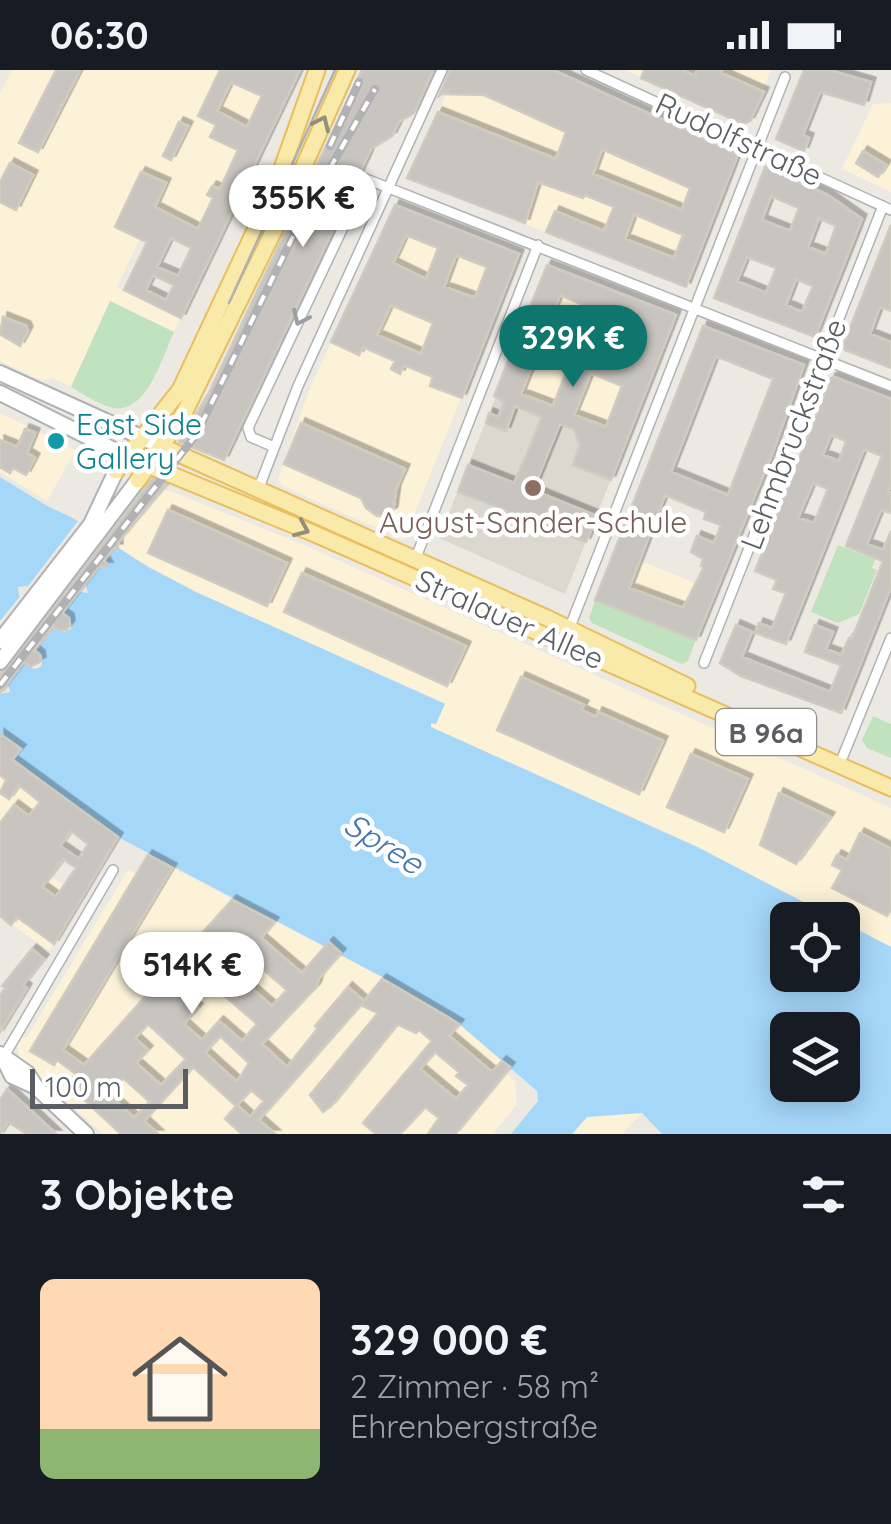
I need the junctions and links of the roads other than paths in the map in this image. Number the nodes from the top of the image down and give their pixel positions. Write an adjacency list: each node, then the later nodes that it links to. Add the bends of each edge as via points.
1 (317, 70): 15 (main road, via 275,188 180,390)
2 (347, 70): 16 (main road, one-way to 2)
3 (442, 70): 7 (street)
4 (586, 70): 6 (street, Rudolfstraße)
5 (785, 77): 6 (street)
6 (757, 147): 8 (street, Rudolfstraße); 10 (street)
7 (389, 187): 9 (street); 17 (street); 17 (street, one-way to 17, via 366,178 248,428)
8 (887, 208): 11 (street, Lehmbruckstraße)
9 (538, 245): 10 (street); 23 (street)
10 (695, 306): 11 (street); 24 (street)
11 (823, 357): 13 (street); 28 (street, Lehmbruckstraße)
12 (0, 373): 15 (main road)
13 (891, 386)
14 (0, 393): 18 (main road)
15 (142, 438): 16 (main road); 18 (main road)
16 (163, 447): 20 (main road); 21 (main road, Stralauer Allee / B 96a)
17 (274, 447): 21 (street)
18 (126, 456): 19 (main road); 20 (main road, Stralauer Allee / B 96a)
19 (116, 471): 22 (main road)
20 (144, 473): 22 (main road); 24 (main road, Stralauer Allee / B 96a, one-way to 24)
21 (258, 490): 23 (main road, Stralauer Allee / B 96a)
22 (96, 528): 26 (main road); 27 (main road)
23 (415, 560): 24 (main road, Stralauer Allee / B 96a)
24 (566, 636): 29 (main road, Stralauer Allee / B 96a); 31 (main road, Stralauer Allee / B 96a)
25 (891, 638): 29 (street)
26 (0, 641)
27 (0, 662)
28 (704, 663)
29 (843, 756): 30 (main road, Stralauer Allee / B 96a)
30 (891, 777)
31 (891, 788)
32 (113, 870): 33 (street)
33 (1, 1058): 34 (main road, via 27,1072)
34 (86, 1134)

